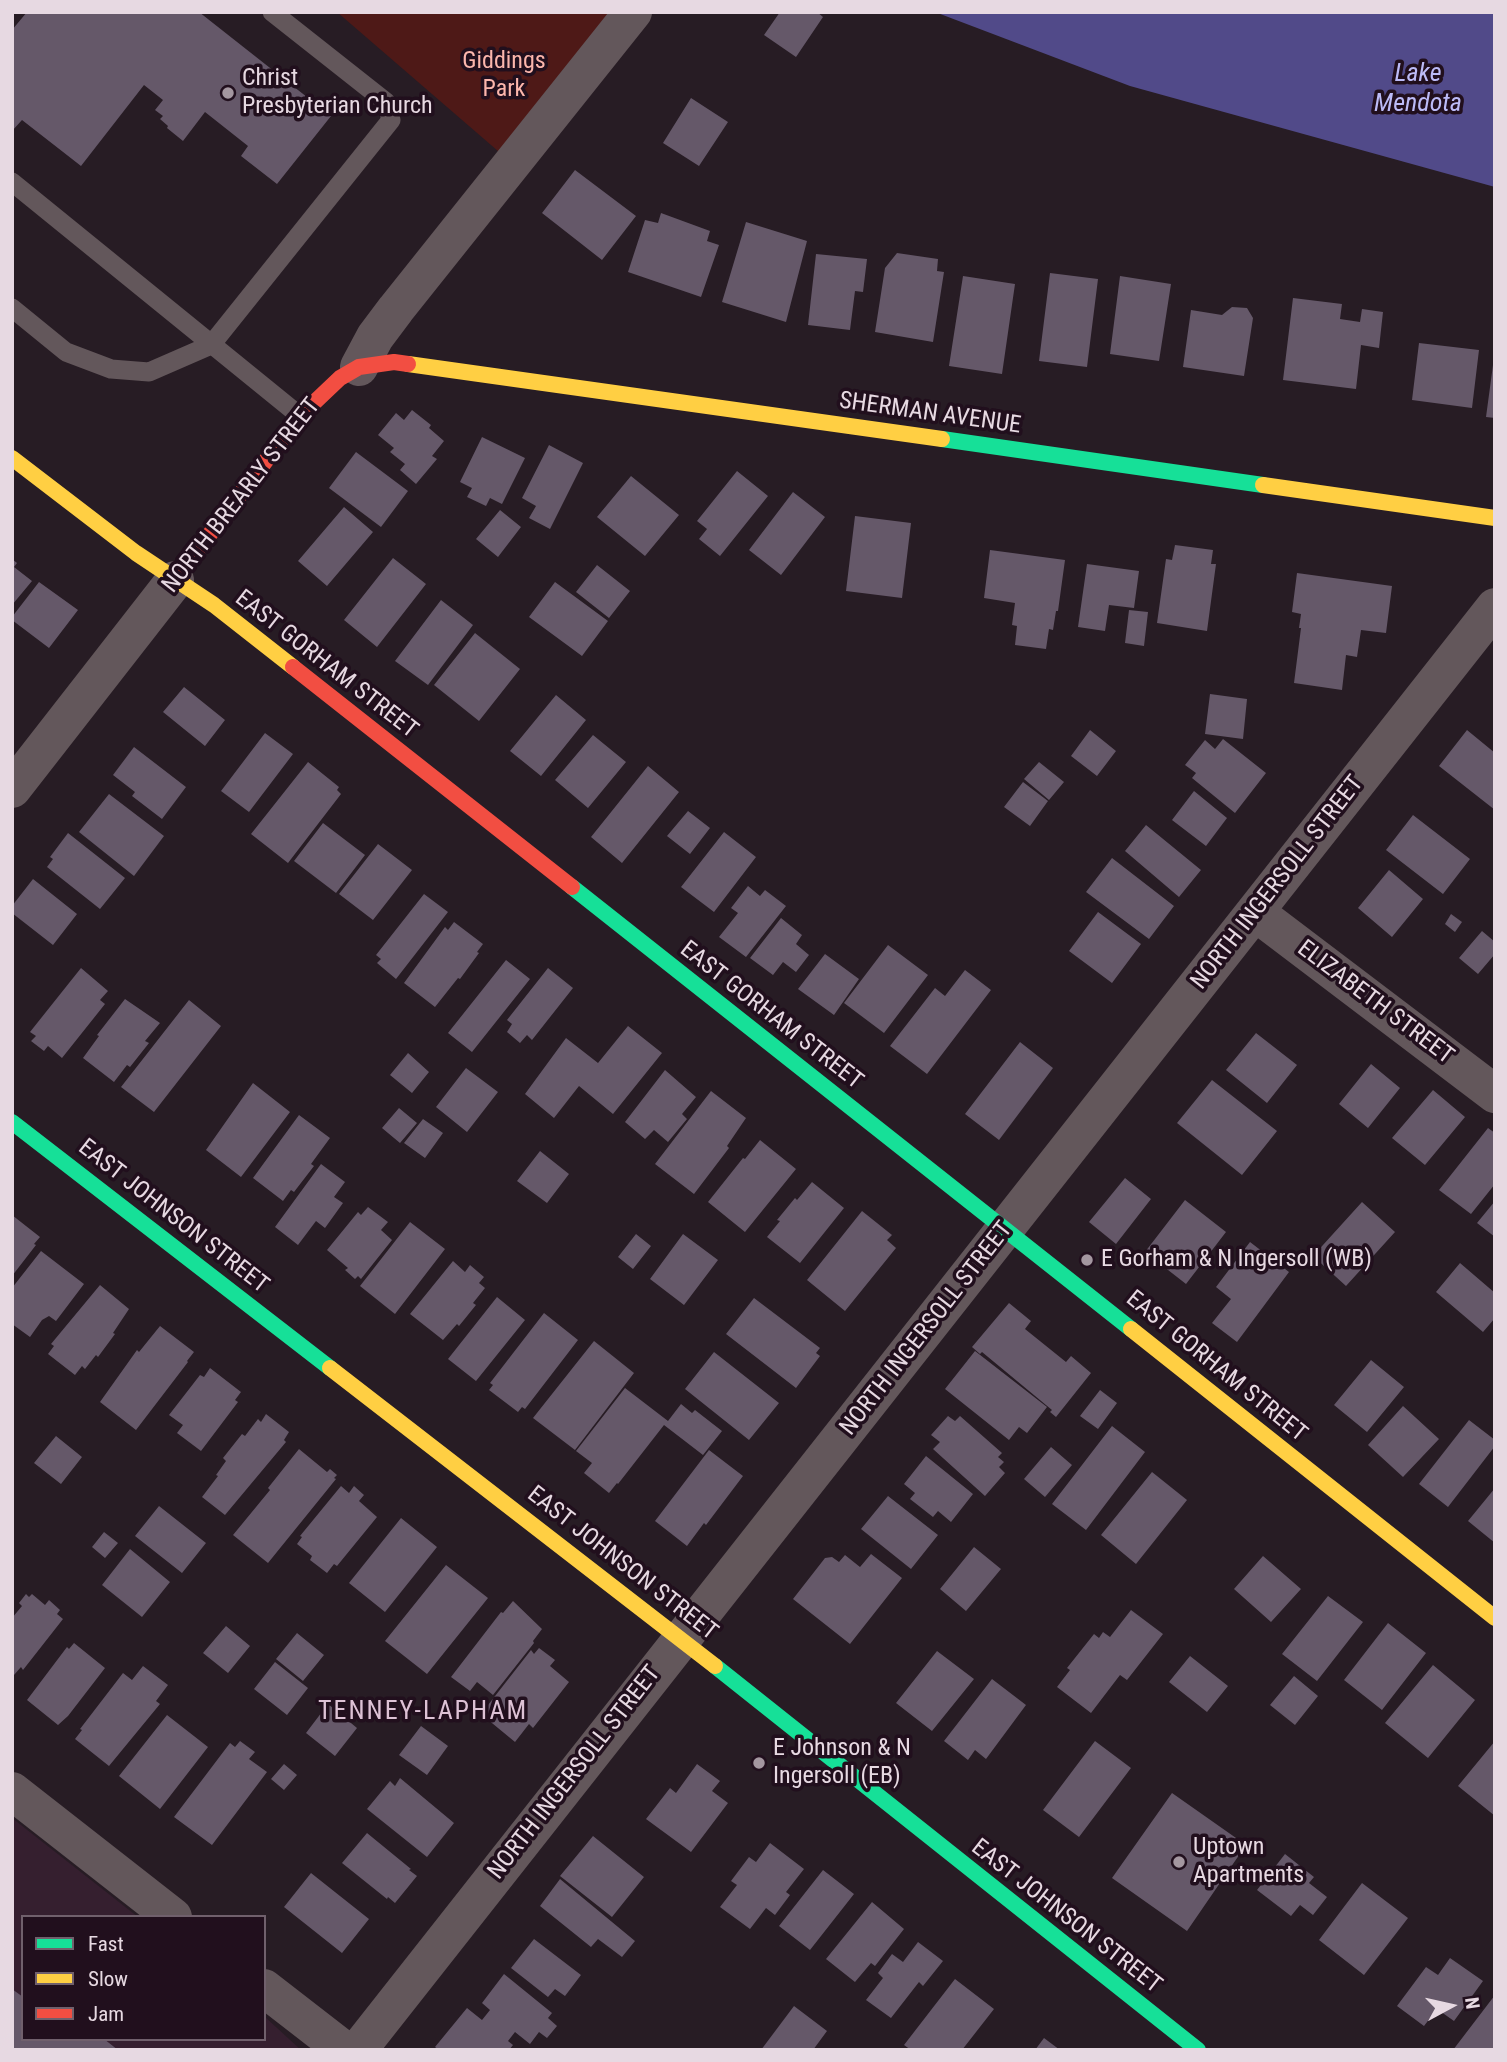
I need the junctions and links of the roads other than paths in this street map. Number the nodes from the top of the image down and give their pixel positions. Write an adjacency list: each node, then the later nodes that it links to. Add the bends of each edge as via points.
1 (272, 12): 5 (lane, via 386,102 391,120)
2 (633, 12): 6 (street, NORTH BREARLY STREET, via 396,309)
3 (12, 182): 5 (lane)
4 (12, 308): 5 (lane, via 66,352 111,369 149,372)
5 (211, 345): 7 (lane)
6 (359, 368): 7 (main road, NORTH BREARLY STREET, via 340,378); 9 (main road, SHERMAN AVENUE, via 405,362)
7 (300, 416): 10 (main road, NORTH BREARLY STREET)
8 (12, 458): 10 (main road, EAST GORHAM STREET)
9 (1495, 518)
10 (176, 580): 12 (street, NORTH BREARLY STREET); 16 (main road, EAST GORHAM STREET, via 214,605)
11 (1495, 607): 13 (street, NORTH INGERSOLL STREET)
12 (12, 789)
13 (1255, 912): 14 (street, ELIZABETH STREET); 16 (street, NORTH INGERSOLL STREET)
14 (1495, 1094)
15 (12, 1122): 18 (main road, EAST JOHNSON STREET)
16 (1006, 1229): 17 (main road, EAST GORHAM STREET); 18 (street, NORTH INGERSOLL STREET)
17 (1495, 1618)
18 (681, 1639): 23 (street, NORTH INGERSOLL STREET); 24 (main road, EAST JOHNSON STREET)
19 (12, 1791): 20 (street)
20 (170, 1915)
21 (266, 1990): 22 (street)
22 (344, 2050)
23 (358, 2050)
24 (1198, 2050)

